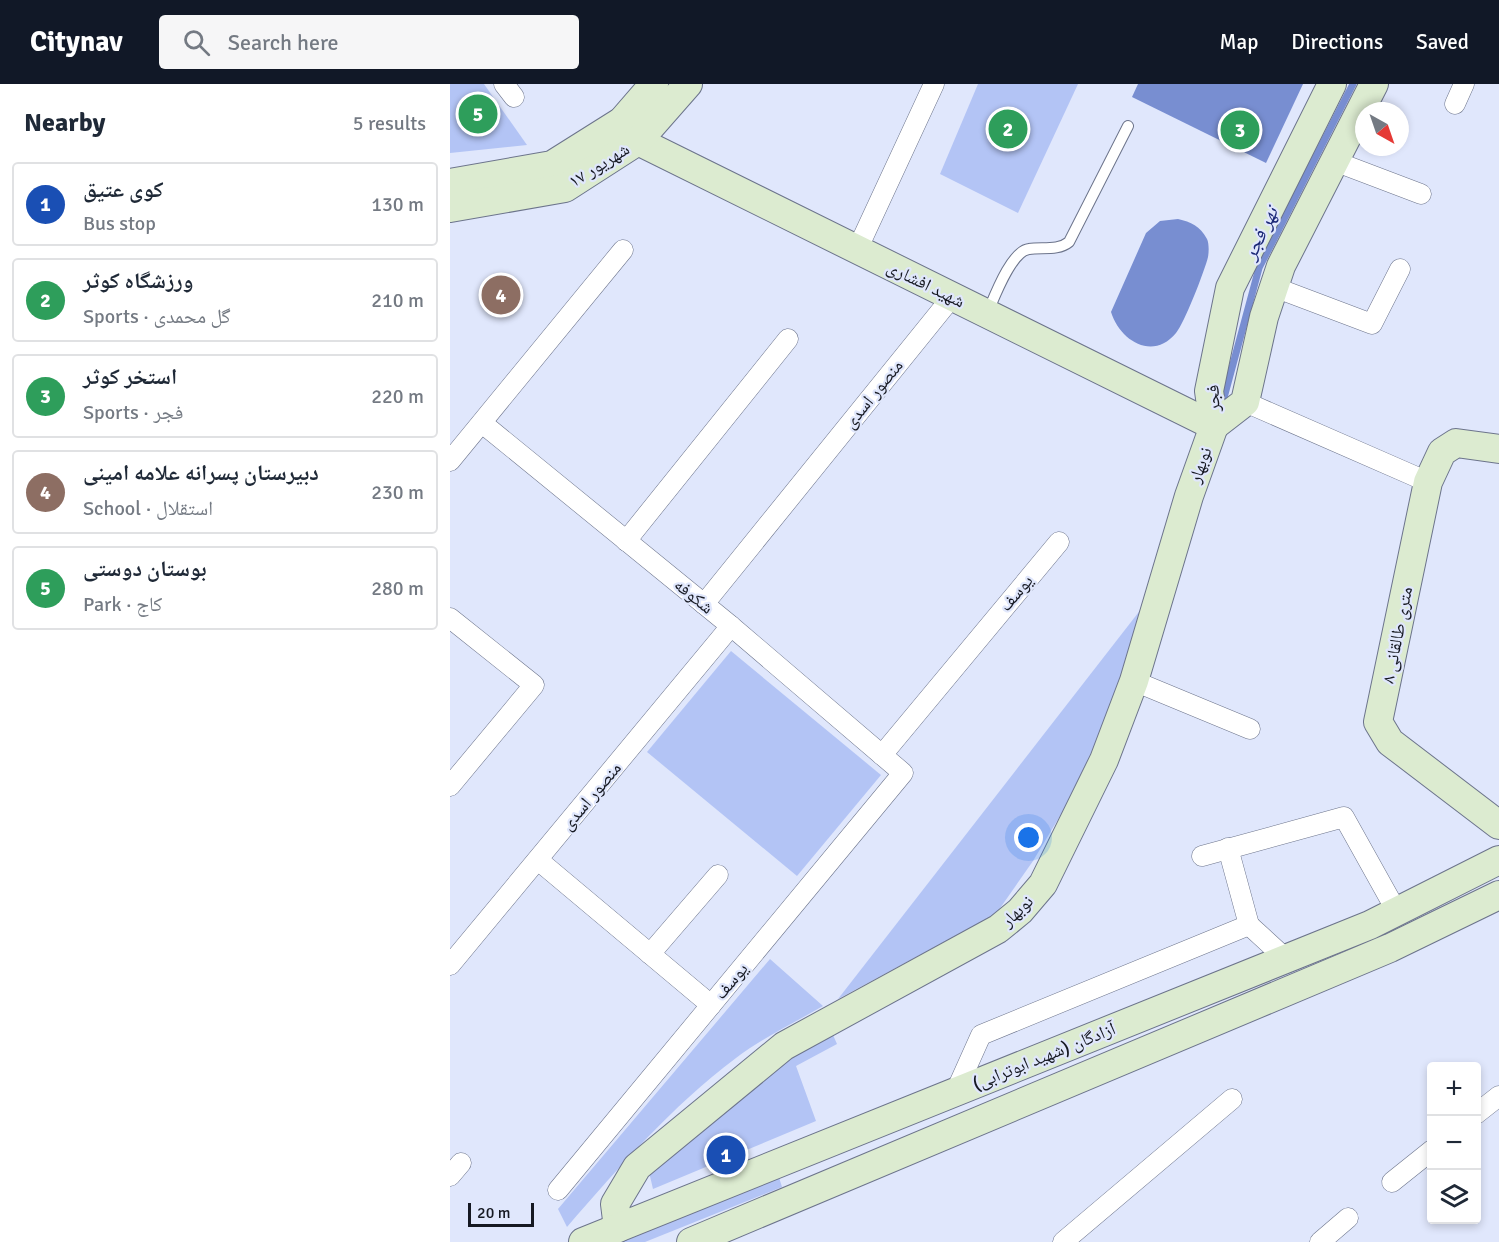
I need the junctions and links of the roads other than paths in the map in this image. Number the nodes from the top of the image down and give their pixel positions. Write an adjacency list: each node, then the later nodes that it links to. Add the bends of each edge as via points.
1 (654, 84): 9 (street, ۱۷ شهریور)
2 (688, 84): 9 (street, ۱۷ شهریور)
3 (934, 84): 15 (street)
4 (1332, 84): 23 (street, فجر, via 1230,288 1209,391)
5 (1374, 84): 10 (street, فجر)
6 (1464, 84): 7 (street)
7 (1455, 104)
8 (1128, 126): 19 (lane, via 1069,242 1020,252)
9 (630, 131): 11 (street, ۱۷ شهریور, via 552,165); 13 (street, ۱۷ شهریور, via 565,188); 15 (street, شهید افشاری)
10 (1334, 161): 12 (street); 17 (street, فجر)
11 (450, 183)
12 (1421, 194)
13 (450, 208)
14 (623, 250): 22 (street)
15 (858, 250): 18 (street, شهید افشاری)
16 (1400, 269): 17 (street, via 1372,324)
17 (1274, 287): 21 (street, فجر)
18 (952, 297): 19 (street, شهید افشاری); 29 (street, منصور اسدی)
19 (987, 314): 23 (street, شهید افشاری)
20 (788, 339): 27 (street)
21 (1245, 402): 23 (street, فجر); 26 (street)
22 (482, 423): 25 (street); 27 (street, شکوفه)
23 (1214, 426): 32 (street, نوبهار, via 1188,496)
24 (1499, 449): 26 (street, ۸ متری طالقانی, via 1456,443 1442,452)
25 (450, 460)
26 (1428, 482): 37 (street, ۸ متری طالقانی, via 1378,723 1390,742)
27 (626, 541): 29 (street, شکوفه)
28 (1059, 542): 34 (street, یوسف)
29 (704, 604): 31 (street, شکوفه)
30 (450, 618): 36 (street, via 534,685)
31 (731, 626): 34 (street, شکوفه); 40 (street, منصور اسدی)
32 (1134, 681): 33 (street); 60 (street, نوبهار, via 1104,760 1043,884 1020,911 998,929 784,1046 637,1167 615,1204)
33 (1250, 729)
34 (882, 755): 35 (street, شکوفه)
35 (903, 773): 49 (street, یوسف)
36 (450, 786)
37 (1498, 823)
38 (1228, 848): 39 (street); 44 (street, via 1344,817); 45 (street)
39 (1202, 856)
40 (538, 860): 46 (street); 48 (street, منصور اسدی)
41 (1499, 860): 44 (street, آزادگان (شهید ابوترابی))
42 (718, 874): 46 (street)
43 (1499, 895): 58 (street, آزادگان (شهید ابوترابی), via 1390,948)
44 (1397, 912): 47 (street, آزادگان (شهید ابوترابی))
45 (1249, 925): 47 (street); 50 (street, via 981,1035)
46 (650, 954): 49 (street)
47 (1285, 958): 50 (street, آزادگان (شهید ابوترابی))
48 (450, 965)
49 (711, 1005): 57 (street, یوسف)
50 (955, 1093): 55 (street, آزادگان (شهید ابوترابی))
51 (1499, 1096): 53 (street)
52 (1232, 1099): 61 (street)
53 (1481, 1110)
54 (1427, 1153): 56 (street)
55 (800, 1155): 58 (street); 60 (street, آزادگان (شهید ابوترابی))
56 (1392, 1182)
57 (558, 1190)
58 (811, 1192): 62 (street, آزادگان (شهید ابوترابی))
59 (1348, 1218): 64 (street)
60 (618, 1228): 63 (street, آزادگان (شهید ابوترابی))
61 (1072, 1239)
62 (700, 1240)
63 (583, 1242)
64 (1320, 1242)

